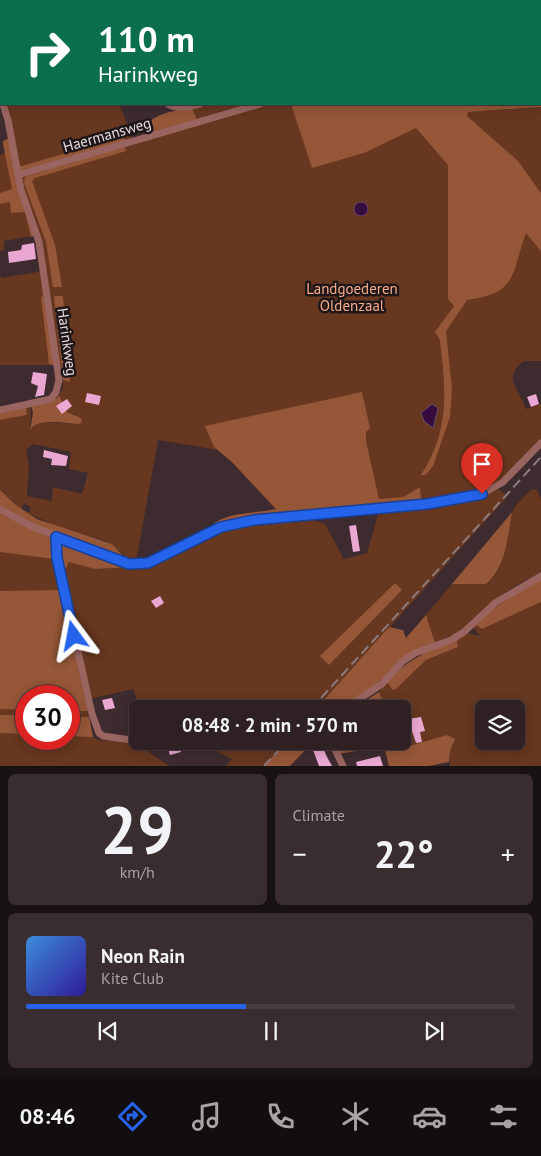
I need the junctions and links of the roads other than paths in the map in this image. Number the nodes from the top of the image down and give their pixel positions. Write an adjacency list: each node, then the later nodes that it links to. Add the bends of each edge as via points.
1 (2, 105): 5 (street)
2 (170, 105): 3 (street)
3 (195, 105)
4 (257, 105): 5 (street, Haermansweg)
5 (18, 175): 6 (street, Harinkweg, via 38,242 59,386 54,396 44,402)
6 (0, 410)
7 (541, 444): 9 (street, via 503,482 482,494 427,504 254,520 221,527 148,563 129,564)
8 (0, 509): 9 (street)
9 (56, 537): 12 (street, via 57,558 98,733)
10 (541, 576): 11 (street, via 495,603 464,632 404,661 382,684)
11 (358, 700)
12 (129, 740)
13 (335, 750): 14 (street)
14 (343, 766)

